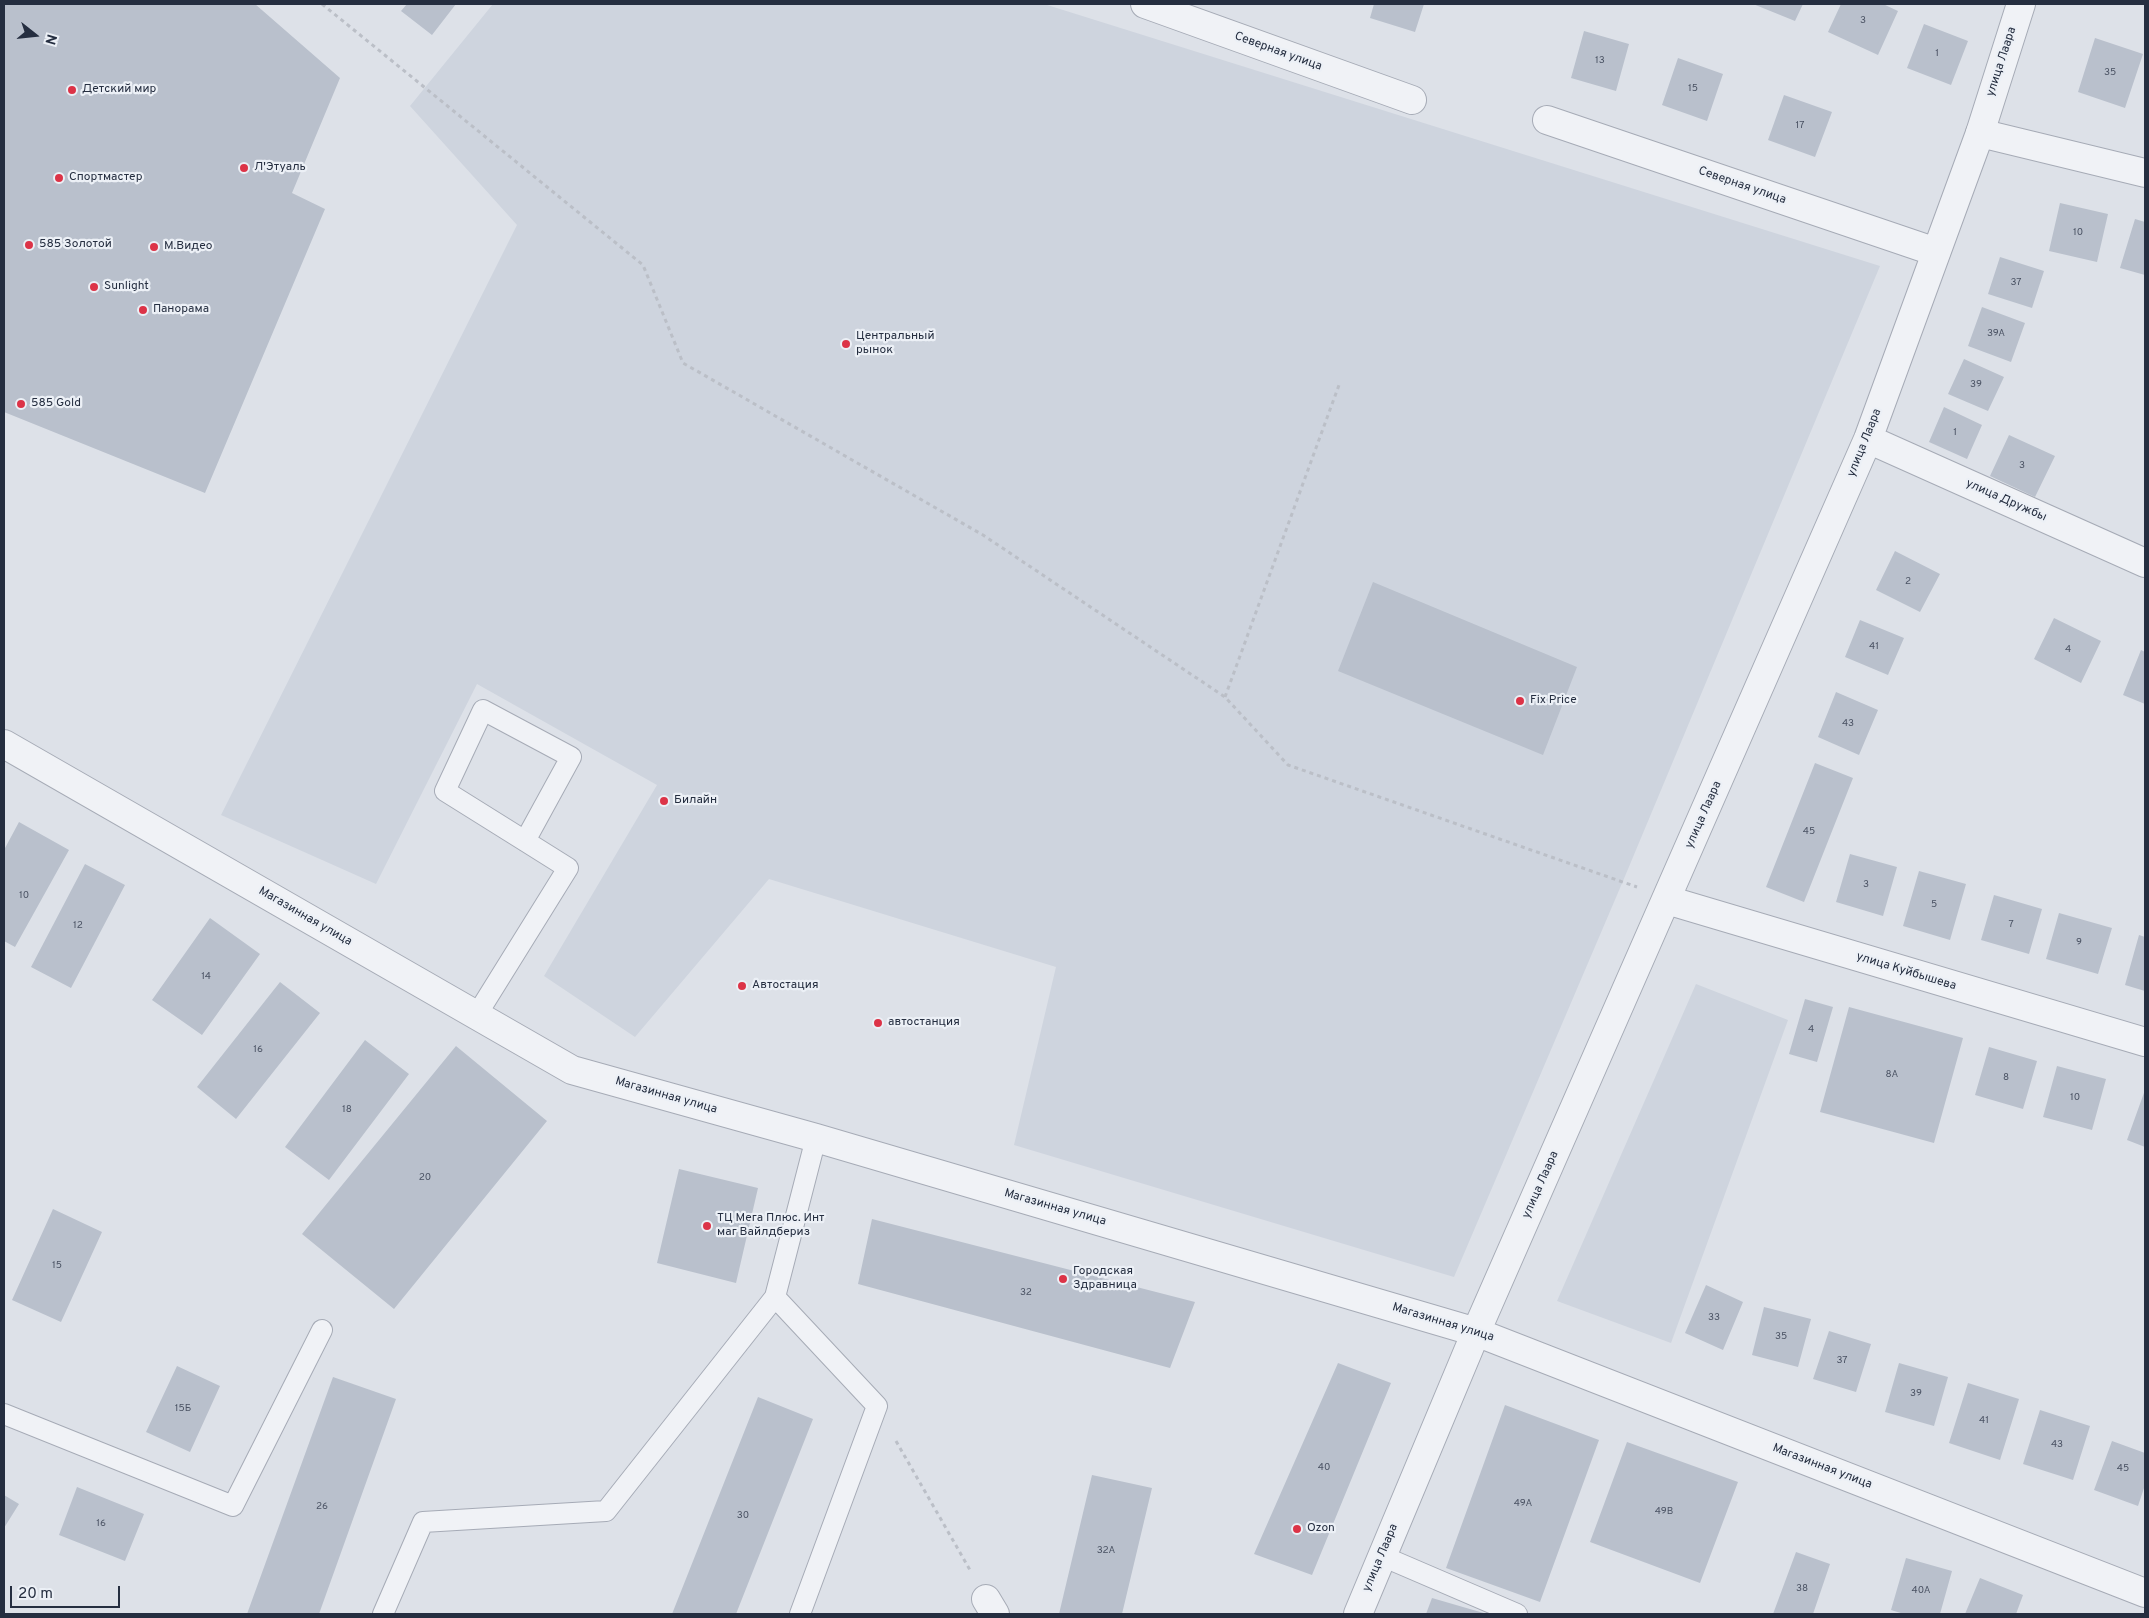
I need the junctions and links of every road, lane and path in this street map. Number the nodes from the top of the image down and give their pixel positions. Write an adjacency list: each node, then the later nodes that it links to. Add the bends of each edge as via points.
1 (322, 4): 12 (path, via 643,265 682,363 983,535)
2 (1144, 4): 4 (street, Северная улица)
3 (2021, 4): 6 (street, улица Лаара)
4 (1412, 100)
5 (1548, 120): 8 (street, Северная улица)
6 (1980, 133): 7 (street); 8 (street, улица Лаара)
7 (2145, 173)
8 (1936, 252): 10 (street, улица Лаара)
9 (1339, 385): 12 (path)
10 (1868, 439): 11 (street, улица Дружбы); 15 (street, улица Лаара)
11 (2145, 564)
12 (1225, 697): 15 (path, via 1288,765 1623,881)
13 (4, 744): 16 (street, Магазинная улица)
14 (525, 842): 14 (lane, via 571,756 483,710 445,791); 16 (lane, via 568,868)
15 (1667, 900): 17 (street, улица Куйбышева); 21 (street, улица Лаара)
16 (476, 1016): 18 (street, Магазинная улица, via 572,1070)
17 (2145, 1042)
18 (816, 1138): 19 (lane); 21 (street, Магазинная улица)
19 (775, 1297): 22 (lane); 27 (lane, via 606,1511 423,1522)
20 (322, 1330): 23 (lane, via 233,1506)
21 (1476, 1332): 24 (street, улица Лаара); 25 (street, Магазинная улица)
22 (877, 1406): 26 (path); 28 (lane)
23 (4, 1414)
24 (1382, 1556): 29 (street, улица Лаара); 30 (lane)
25 (2145, 1593)
26 (990, 1607)
27 (383, 1614)
28 (800, 1614)
29 (1358, 1614)
30 (1517, 1614)

